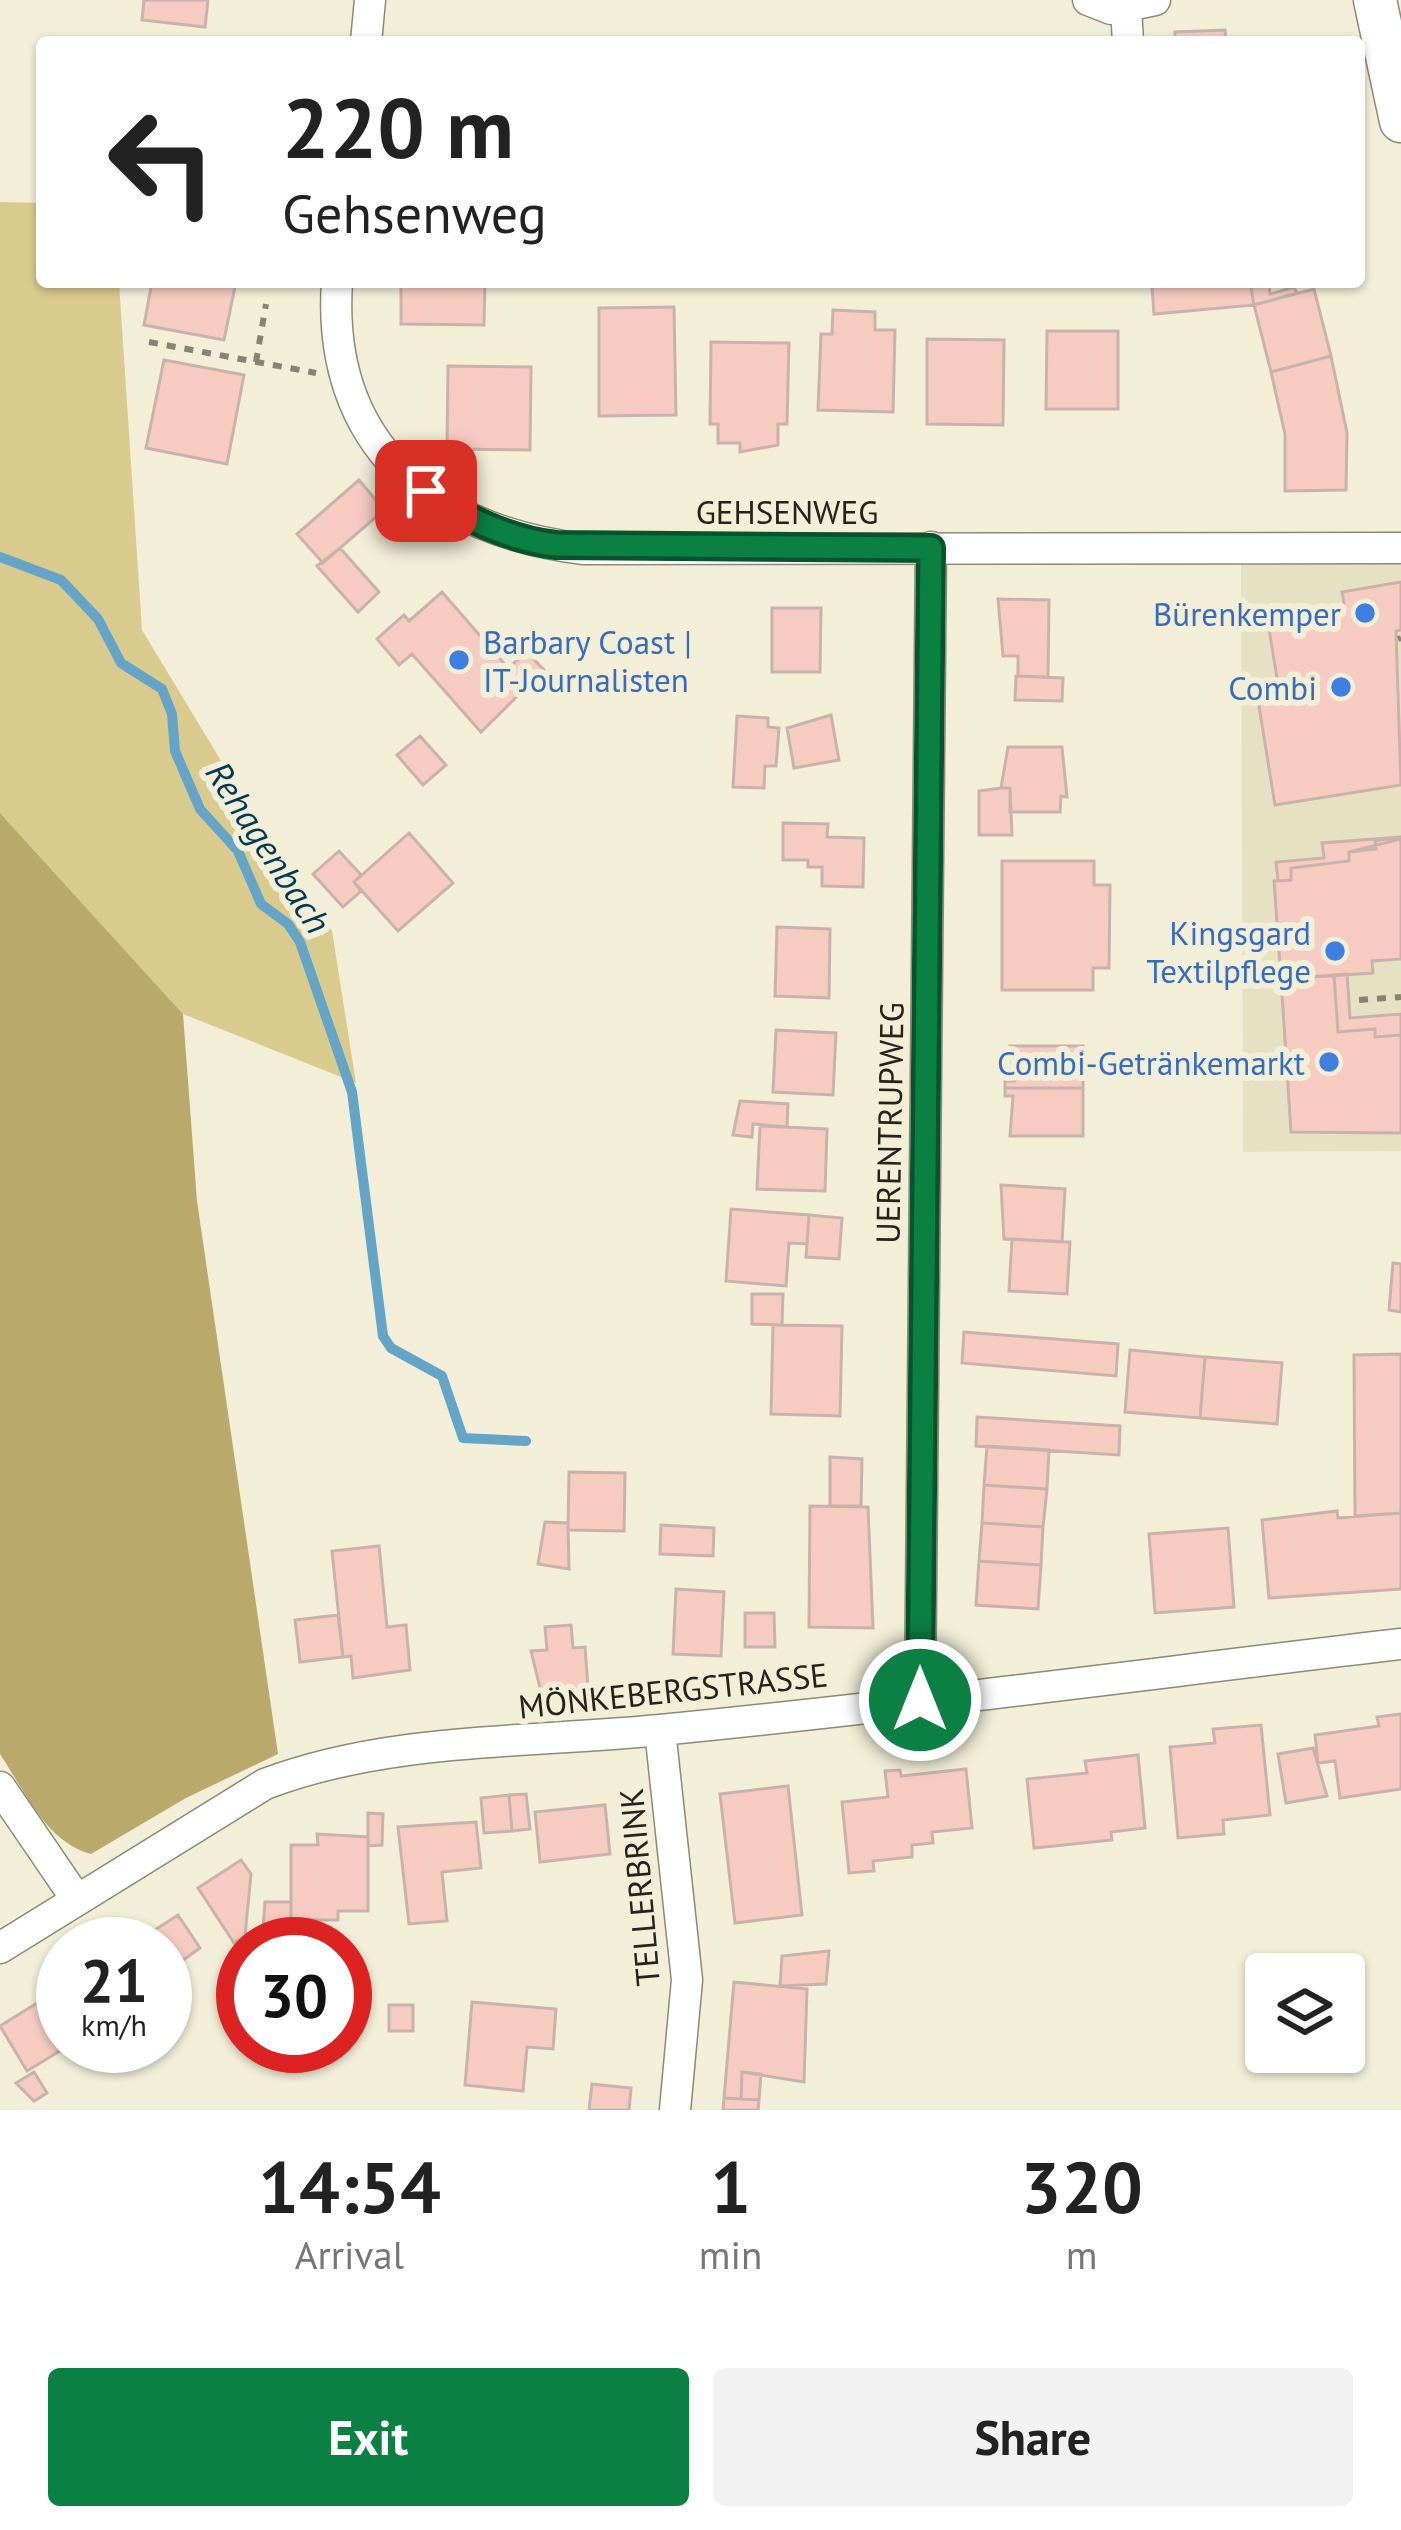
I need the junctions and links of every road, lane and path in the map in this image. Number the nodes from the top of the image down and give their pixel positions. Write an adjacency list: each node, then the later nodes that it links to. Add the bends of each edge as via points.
1 (370, 0): 5 (street)
2 (1088, 0): 4 (street, via 1111,9)
3 (1375, 0): 7 (main road)
4 (1141, 4): 6 (street)
5 (367, 36)
6 (1130, 36)
7 (1394, 63): 8 (main road)
8 (1401, 122)
9 (337, 288): 13 (street, GEHSENWEG)
10 (266, 304): 12 (path)
11 (149, 342): 12 (path)
12 (256, 362): 13 (path)
13 (344, 378): 14 (street, GEHSENWEG, via 352,408 407,477 446,506 528,542)
14 (931, 548): 15 (street, GEHSENWEG); 19 (street, UERENTRUPWEG)
15 (1401, 548)
16 (1401, 997): 17 (path)
17 (1359, 1000)
18 (1401, 1644): 19 (street, MÖNKEBERGSTRASSE)
19 (920, 1700): 20 (street, MÖNKEBERGSTRASSE)
20 (660, 1730): 22 (street, MÖNKEBERGSTRASSE, via 312,1766 265,1784); 24 (street, TELLERBRINK, via 687,1980)
21 (0, 1786): 22 (street)
22 (75, 1898): 23 (street, MÖNKEBERGSTRASSE)
23 (0, 1948)
24 (675, 2110)

